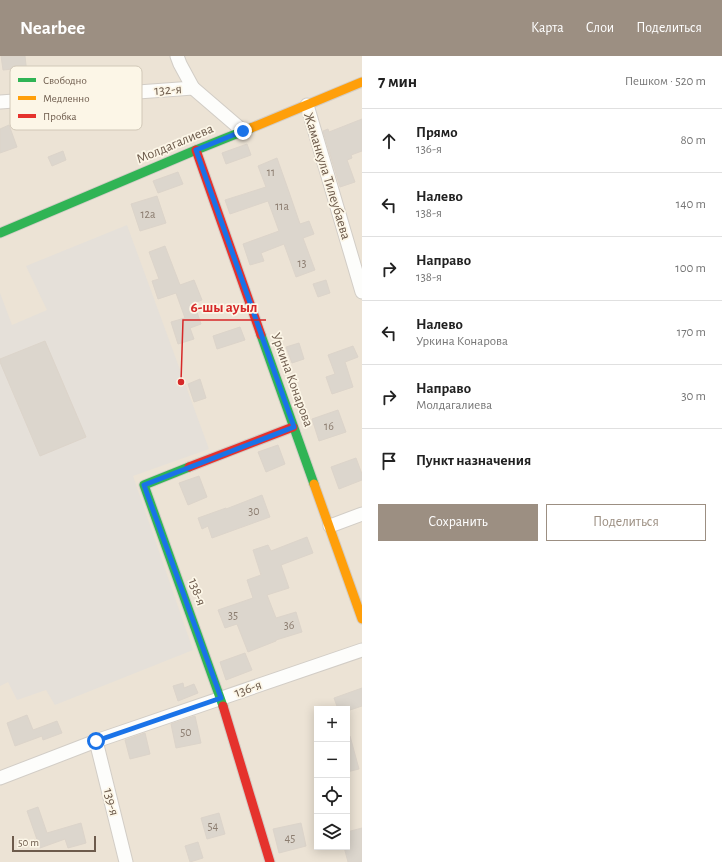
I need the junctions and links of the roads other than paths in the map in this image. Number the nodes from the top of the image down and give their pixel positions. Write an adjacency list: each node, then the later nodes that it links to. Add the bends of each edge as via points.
1 (177, 56): 3 (street)
2 (362, 82): 7 (street, Молдагалиева)
3 (193, 88): 4 (street, 132-я); 8 (street)
4 (142, 92)
5 (10, 101): 6 (street, 132-я)
6 (0, 102)
7 (306, 106): 8 (street, Молдагалиева); 11 (street, Жаманкула Тилеубаева)
8 (243, 131): 9 (street, Молдагалиева)
9 (196, 150): 10 (street, Молдагалиева); 12 (street, Уркина Конарова)
10 (0, 233)
11 (362, 292)
12 (294, 427): 14 (street, Уркина Конарова); 17 (street, 138-я, via 144,485)
13 (362, 514): 14 (street)
14 (330, 526): 15 (street, Уркина Конарова)
15 (362, 619)
16 (362, 650): 17 (street, 136-я)
17 (221, 698): 18 (street, 136-я); 21 (street, 138-я)
18 (96, 741): 19 (street, 136-я); 20 (street, 139-я)
19 (0, 778)
20 (126, 862)
21 (270, 862)

